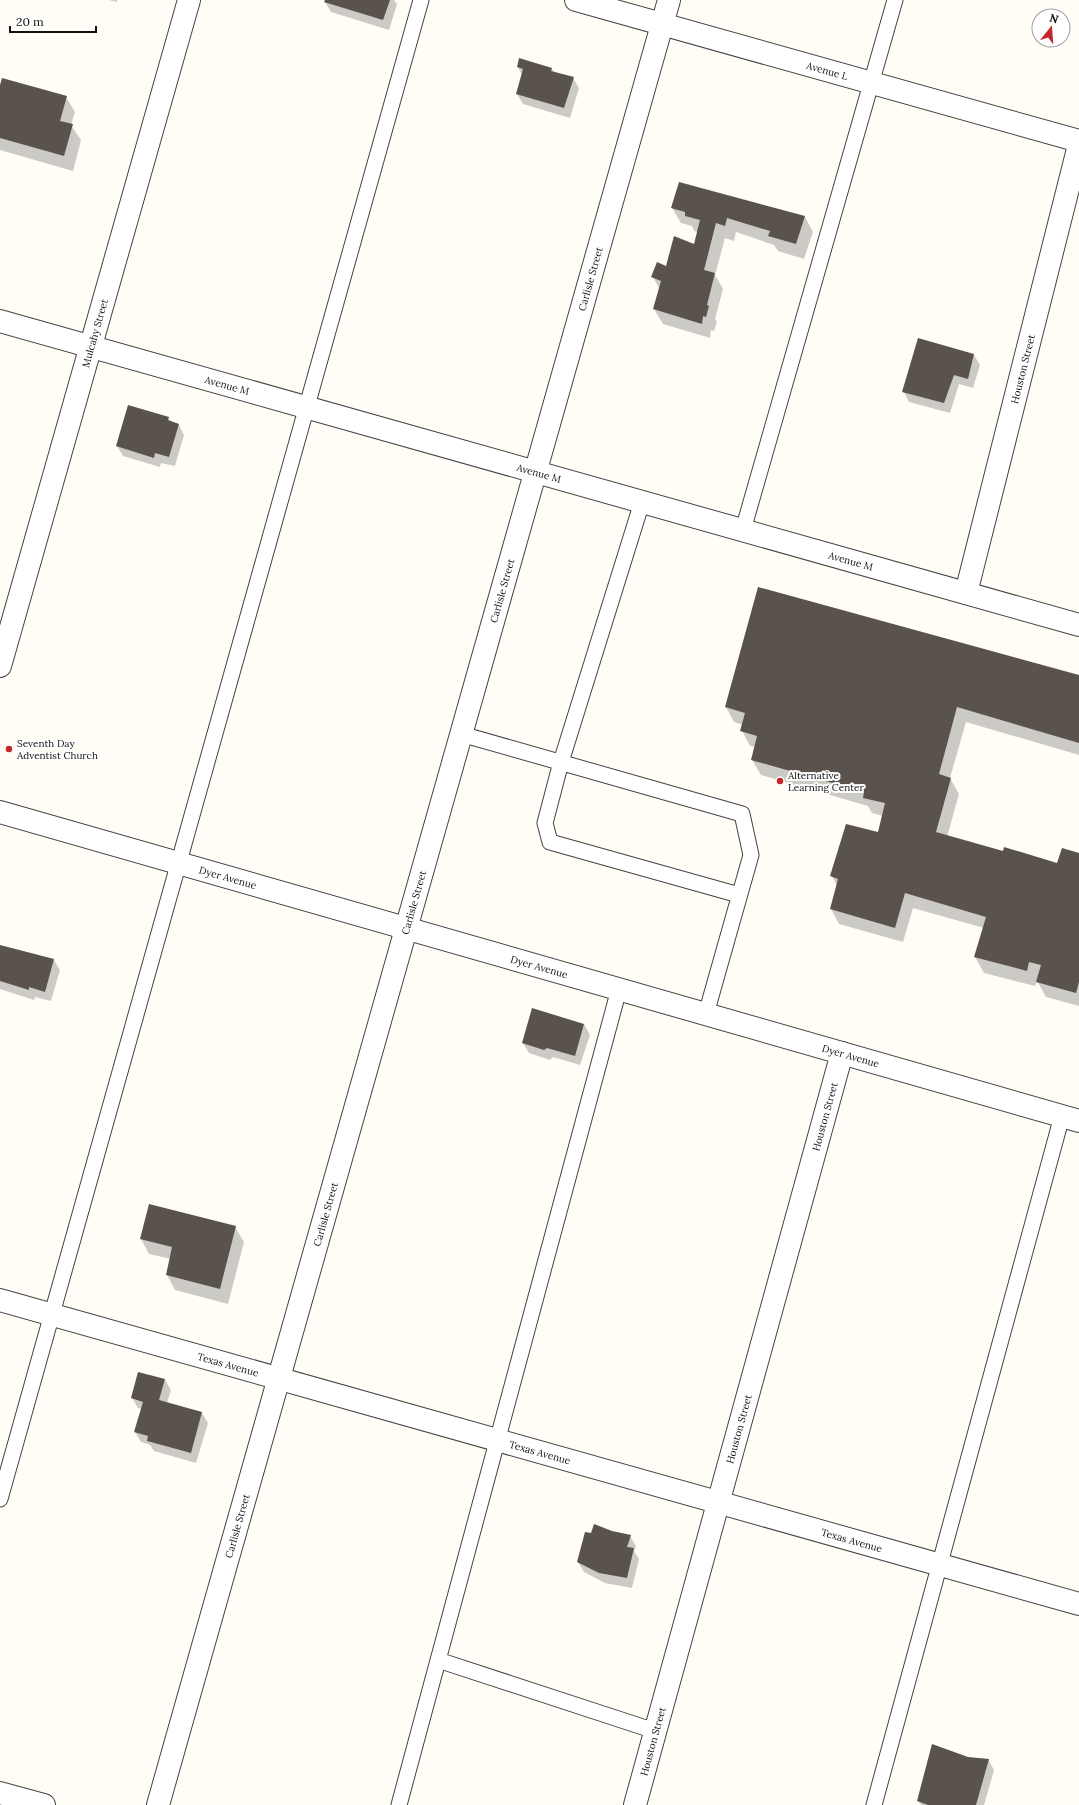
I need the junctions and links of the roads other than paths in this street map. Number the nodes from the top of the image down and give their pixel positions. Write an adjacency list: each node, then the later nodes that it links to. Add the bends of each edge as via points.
1 (189, 0): 11 (street, Mulcahy Street)
2 (421, 0): 12 (lane)
3 (576, 0): 6 (street, Avenue L)
4 (669, 0): 6 (street, Carlisle Street)
5 (896, 0): 7 (lane)
6 (662, 24): 7 (street, Avenue L); 13 (street, Carlisle Street)
7 (872, 83): 8 (street, Avenue L); 15 (lane)
8 (1079, 141)
9 (1079, 145): 16 (street, Houston Street)
10 (0, 321): 11 (street, Avenue M)
11 (91, 347): 12 (street, Avenue M); 18 (street, Mulcahy Street)
12 (306, 407): 13 (street, Avenue M); 22 (lane)
13 (535, 472): 14 (street, Avenue M); 19 (street, Carlisle Street)
14 (642, 502): 15 (street, Avenue M); 20 (lane)
15 (743, 530): 16 (street, Avenue M)
16 (966, 593): 17 (street, Avenue M)
17 (1079, 625)
18 (0, 666)
19 (461, 734): 20 (lane); 24 (street, Carlisle Street)
20 (561, 762): 23 (lane, via 742,814 751,855); 23 (lane, via 545,823 550,842)
21 (0, 812): 22 (street, Dyer Avenue)
22 (178, 864): 24 (street, Dyer Avenue); 30 (lane)
23 (739, 895): 26 (lane)
24 (406, 929): 25 (street, Dyer Avenue); 31 (street, Carlisle Street)
25 (619, 989): 26 (street, Dyer Avenue); 32 (lane)
26 (706, 1014): 27 (street, Dyer Avenue)
27 (842, 1053): 28 (street, Dyer Avenue); 34 (street, Houston Street)
28 (1071, 1118): 35 (lane)
29 (0, 1300): 30 (street, Texas Avenue)
30 (52, 1315): 31 (street, Texas Avenue); 33 (lane)
31 (279, 1379): 32 (street, Texas Avenue); 41 (street, Carlisle Street)
32 (497, 1440): 34 (street, Texas Avenue); 37 (lane)
33 (0, 1499)
34 (718, 1502): 35 (street, Texas Avenue); 38 (street, Houston Street)
35 (940, 1565): 36 (street, Texas Avenue); 44 (lane)
36 (1079, 1604)
37 (438, 1660): 38 (lane); 42 (lane)
38 (655, 1731): 43 (street, Houston Street)
39 (0, 1793): 40 (street)
40 (44, 1805)
41 (158, 1805)
42 (399, 1805)
43 (635, 1805)
44 (874, 1805)

